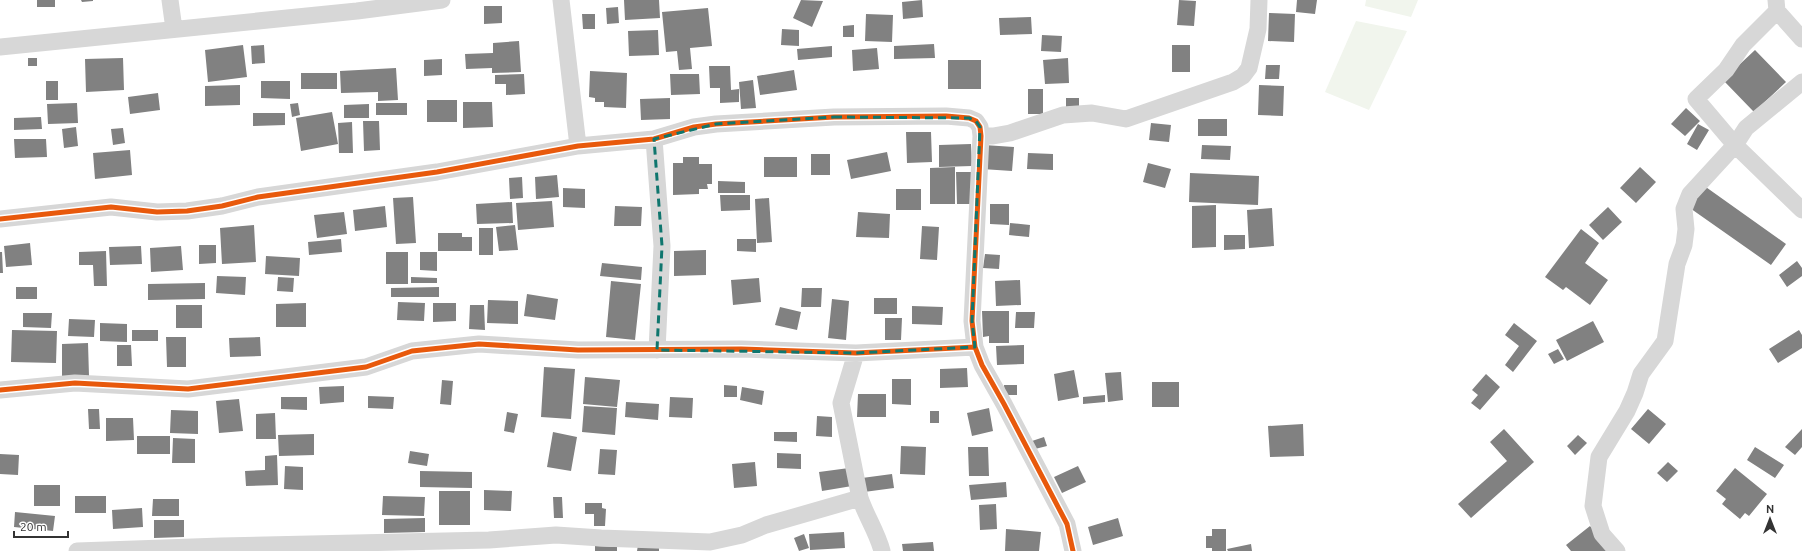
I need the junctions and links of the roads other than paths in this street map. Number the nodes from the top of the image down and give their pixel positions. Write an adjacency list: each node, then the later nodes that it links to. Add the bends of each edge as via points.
1 (170, 0): 6 (street)
2 (442, 0): 6 (street)
3 (561, 0): 13 (street)
4 (1259, 0): 10 (street, via 1258,29 1249,68 1243,76 1233,82 1126,119 1092,113 1063,115 1010,133)
5 (1777, 5): 7 (street); 12 (street, via 1743,45 1726,70 1696,99)
6 (174, 29): 8 (street)
7 (1802, 39)
8 (0, 47)
9 (1802, 82): 12 (street, via 1746,128)
10 (981, 136): 11 (street, via 980,127 976,121 969,118 841,117 716,124); 16 (street, via 972,321)
11 (654, 140): 13 (street); 17 (street, via 662,246)
12 (1735, 145): 14 (street); 24 (street, via 1690,194 1684,209 1684,245 1677,264 1666,341 1641,374 1627,412 1599,457 1593,506 1602,534)
13 (578, 146): 15 (street, via 437,172 264,196 187,211 157,212 111,207)
14 (1802, 210)
15 (0, 219)
16 (975, 347): 18 (street); 23 (street, via 982,365 1067,524)
17 (657, 350): 18 (street); 19 (street, via 578,350 479,344 412,351 366,367 188,389 75,383)
18 (856, 353): 20 (street, via 841,403)
19 (0, 390)
20 (860, 498): 21 (street, via 766,525 742,535 710,542 556,535 489,540); 22 (street)
21 (77, 551)
22 (882, 551)
23 (1073, 551)
24 (1617, 551)

